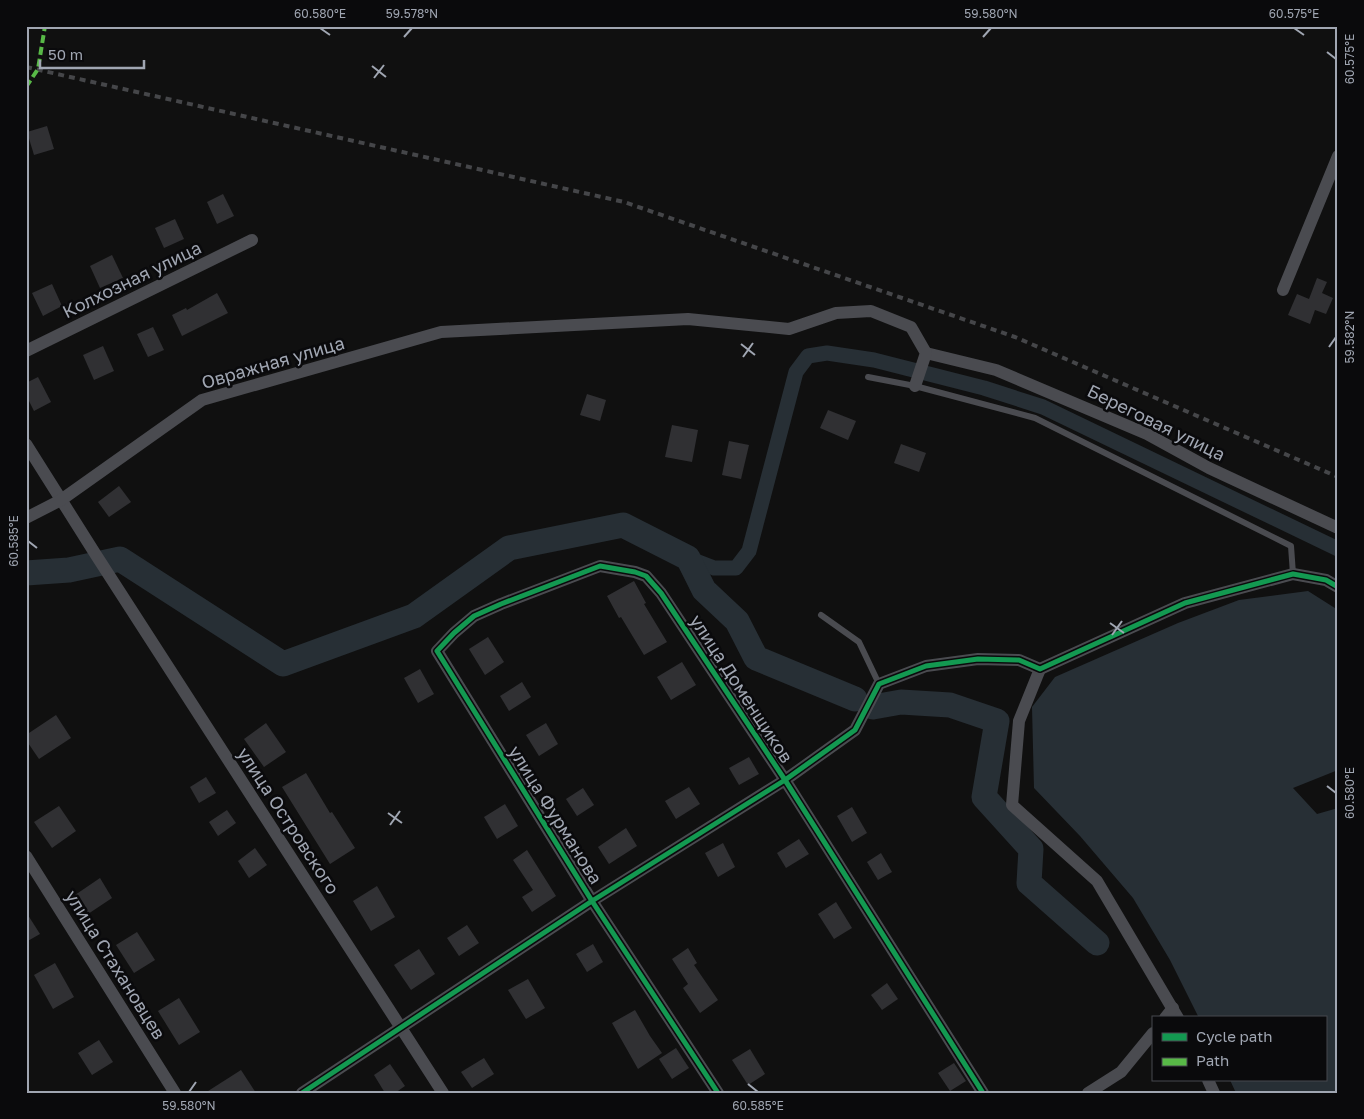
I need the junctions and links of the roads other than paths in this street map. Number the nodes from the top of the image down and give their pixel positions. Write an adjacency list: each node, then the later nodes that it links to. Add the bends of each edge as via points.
1 (1338, 156): 3 (street)
2 (252, 240): 4 (street, Колхозная улица)
3 (1283, 290)
4 (26, 351)
5 (926, 353): 7 (street); 9 (street, Овражная улица, via 911,327 872,311 836,313 789,329 688,319 442,332 202,400); 11 (street, Береговая улица, via 996,370 1147,434 1209,468)
6 (868, 378): 7 (lane)
7 (915, 386): 12 (lane, via 1035,418 1291,546)
8 (26, 444): 9 (street)
9 (61, 500): 10 (street, Овражная улица); 22 (street, улица Островского)
10 (26, 518)
11 (1338, 528)
12 (1293, 574): 13 (street, via 1326,580); 16 (street, via 1185,603)
13 (1338, 587)
14 (821, 615): 17 (lane, via 859,642)
15 (438, 652): 18 (street, улица Доменщиков, via 474,616 600,566 646,576 661,593); 20 (street, улица Фурманова)
16 (1040, 670): 17 (street, via 1019,660 978,659 926,666); 21 (street, via 1018,721 1012,805 1097,881)
17 (879, 684): 18 (street, via 855,730)
18 (785, 780): 20 (street); 28 (street, улица Доменщиков)
19 (26, 856): 24 (street, улица Стахановцев)
20 (592, 900): 22 (street); 27 (street, улица Фурманова)
21 (1172, 1014)
22 (400, 1028): 25 (street); 26 (street, улица Островского)
23 (1152, 1034): 29 (street, via 1120,1072)
24 (174, 1093)
25 (302, 1093)
26 (443, 1093)
27 (718, 1093)
28 (983, 1093)
29 (1088, 1093)

